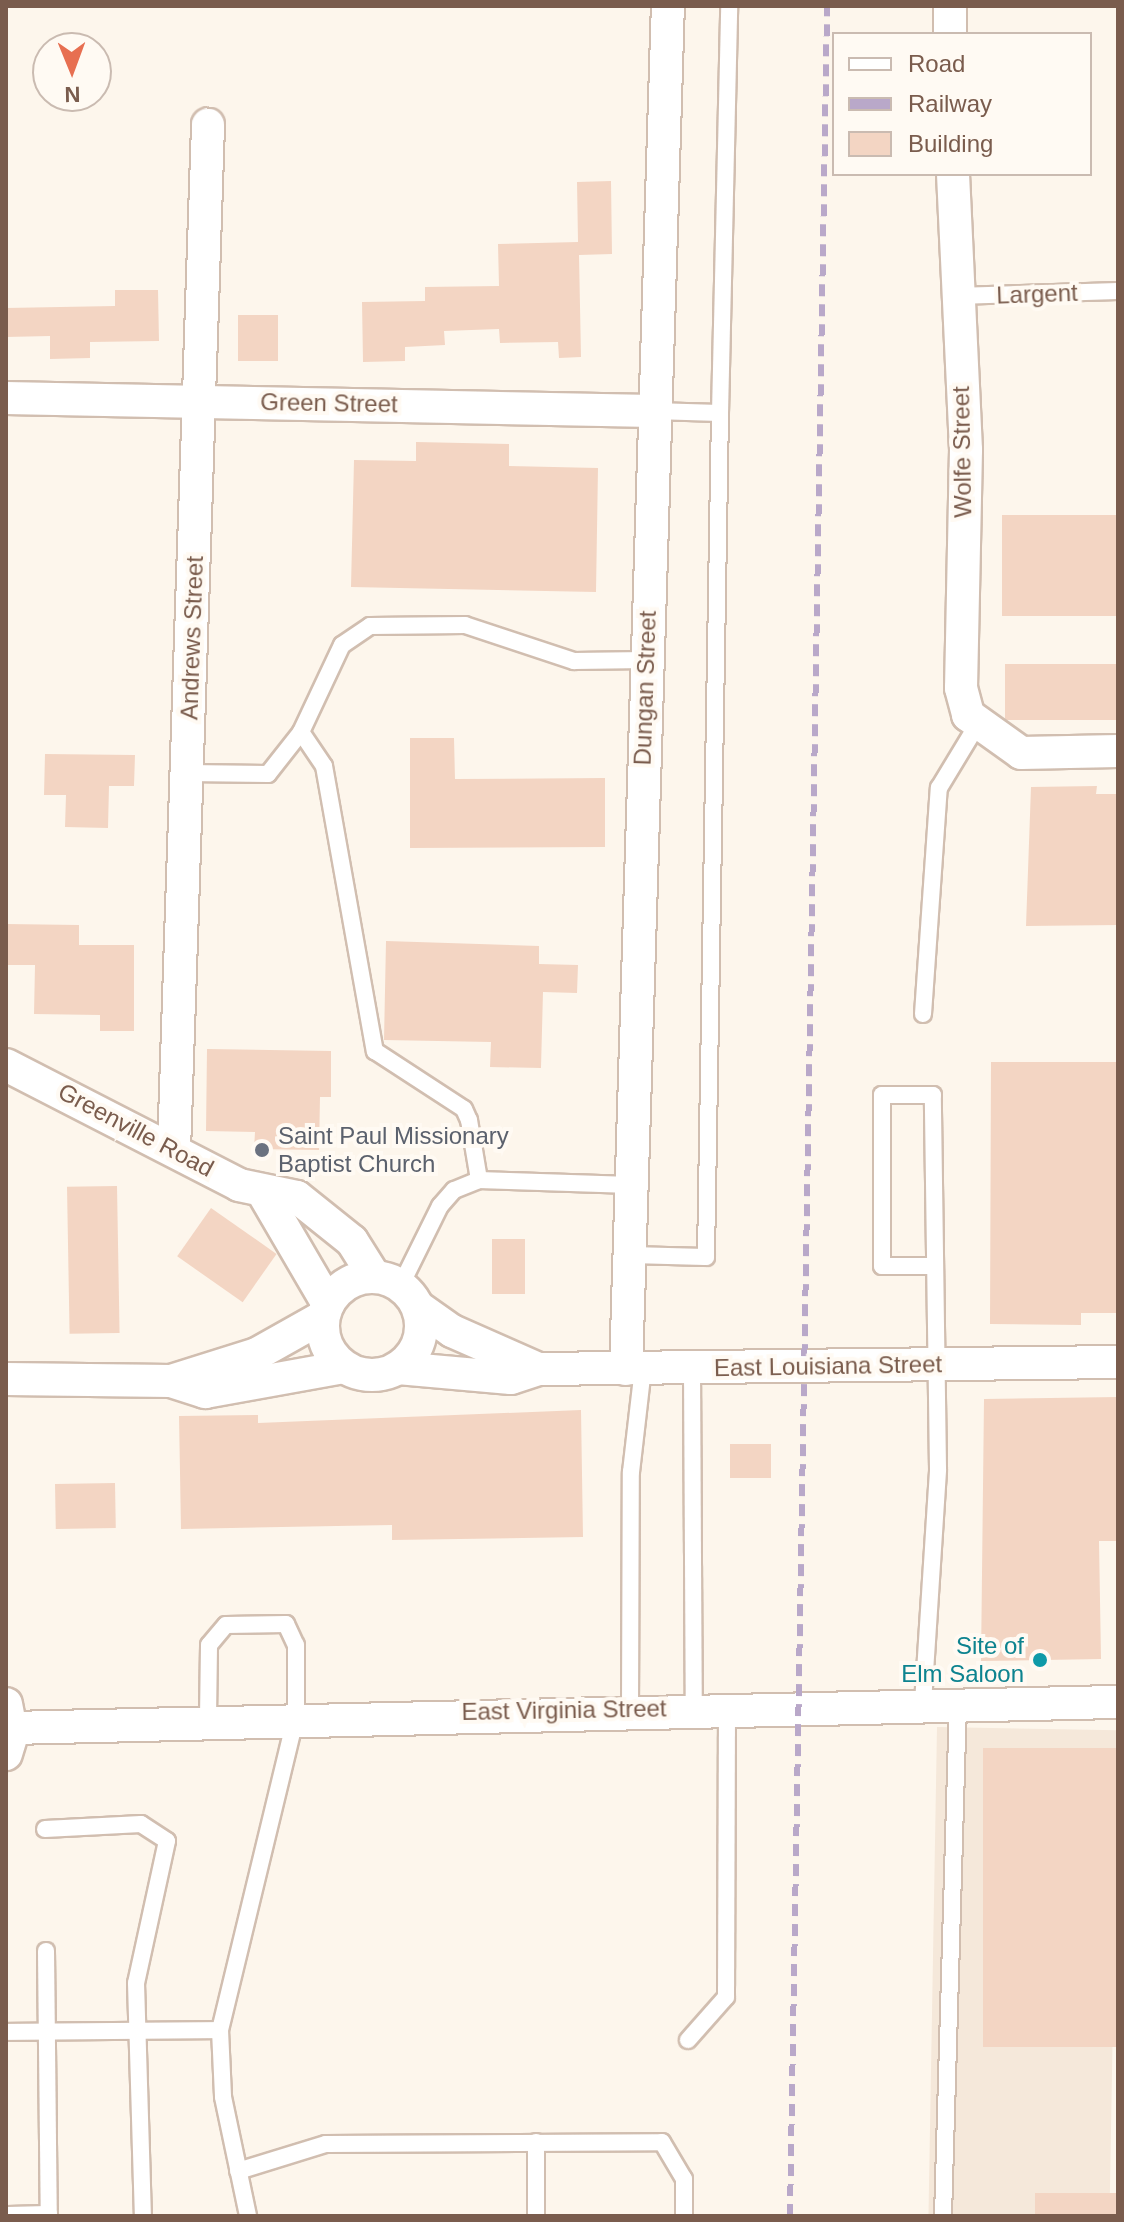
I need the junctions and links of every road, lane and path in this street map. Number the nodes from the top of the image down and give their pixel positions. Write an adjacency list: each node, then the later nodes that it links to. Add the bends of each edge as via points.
1 (668, 6): 11 (street, Dungan Street)
2 (729, 6): 12 (lane)
3 (950, 6): 4 (street)
4 (950, 32)
5 (208, 125): 10 (street, Andrews Street)
6 (953, 176): 8 (street, Wolfe Street)
7 (1118, 291): 8 (lane, Largent)
8 (956, 296): 14 (street, Wolfe Street, via 966,450 961,688)
9 (6, 398): 10 (street, Green Street)
10 (200, 400): 11 (street, Green Street); 17 (street, Andrews Street)
11 (653, 411): 12 (lane); 13 (street, Dungan Street)
12 (720, 413): 24 (lane, via 706,1257)
13 (646, 660): 15 (lane, via 574,661 465,625 370,626 342,645); 22 (street, Dungan Street)
14 (976, 727): 16 (street, via 1021,753); 18 (lane, via 939,788)
15 (301, 732): 17 (lane, via 268,774); 21 (lane, via 324,766 375,1051 464,1109)
16 (1118, 751)
17 (187, 773): 20 (street, Andrews Street)
18 (923, 1014)
19 (6, 1065): 20 (street, Greenville Road)
20 (174, 1150): 23 (street, Greenville Road)
21 (479, 1180): 22 (lane); 26 (lane, via 454,1190 440,1206)
22 (631, 1185): 24 (street, Dungan Street)
23 (265, 1196): 26 (street, Greenville Road, via 297,1197 352,1241); 27 (street)
24 (630, 1255): 34 (street, Dungan Street)
25 (934, 1266): 25 (lane, via 933,1095 882,1095 882,1266); 29 (lane)
26 (398, 1289): 27 (street, via 347,1283); 31 (street, via 421,1334); 33 (street, East Louisiana Street, via 452,1331)
27 (326, 1311): 30 (street, via 327,1345); 36 (street, via 257,1354)
28 (1118, 1362): 29 (street, East Louisiana Street)
29 (934, 1364): 32 (street, East Louisiana Street); 38 (lane, via 938,1469)
30 (344, 1367): 31 (street, via 371,1375); 36 (street, via 205,1392)
31 (398, 1368): 33 (street, East Louisiana Street, via 451,1378 511,1378)
32 (692, 1368): 34 (street, East Louisiana Street); 41 (lane)
33 (538, 1369): 34 (street, East Louisiana Street)
34 (635, 1369): 42 (lane)
35 (6, 1379): 36 (street)
36 (171, 1381)
37 (1118, 1702): 39 (street, East Virginia Street)
38 (923, 1703): 39 (street, East Virginia Street); 40 (street, East Virginia Street)
39 (958, 1703): 61 (lane)
40 (727, 1706): 41 (street, East Virginia Street); 52 (lane, via 726,1997)
41 (694, 1707): 42 (street, East Virginia Street)
42 (630, 1708): 43 (street, East Virginia Street)
43 (296, 1716): 44 (street, East Virginia Street); 44 (lane, via 296,1645 286,1624 226,1625 209,1645); 48 (lane)
44 (208, 1718): 45 (street, East Virginia Street)
45 (8, 1729)
46 (45, 1829): 49 (lane, via 141,1824 167,1841 136,1983)
47 (46, 1951): 51 (lane)
48 (220, 2030): 49 (lane); 54 (lane)
49 (134, 2031): 51 (lane); 57 (lane)
50 (6, 2032): 51 (lane)
51 (44, 2033): 56 (lane)
52 (688, 2040)
53 (536, 2142): 54 (lane, via 326,2144); 59 (lane); 60 (lane, via 662,2142 684,2179)
54 (238, 2171): 58 (lane)
55 (6, 2215): 56 (lane)
56 (49, 2215)
57 (143, 2216)
58 (248, 2216)
59 (536, 2216)
60 (684, 2216)
61 (943, 2216)

